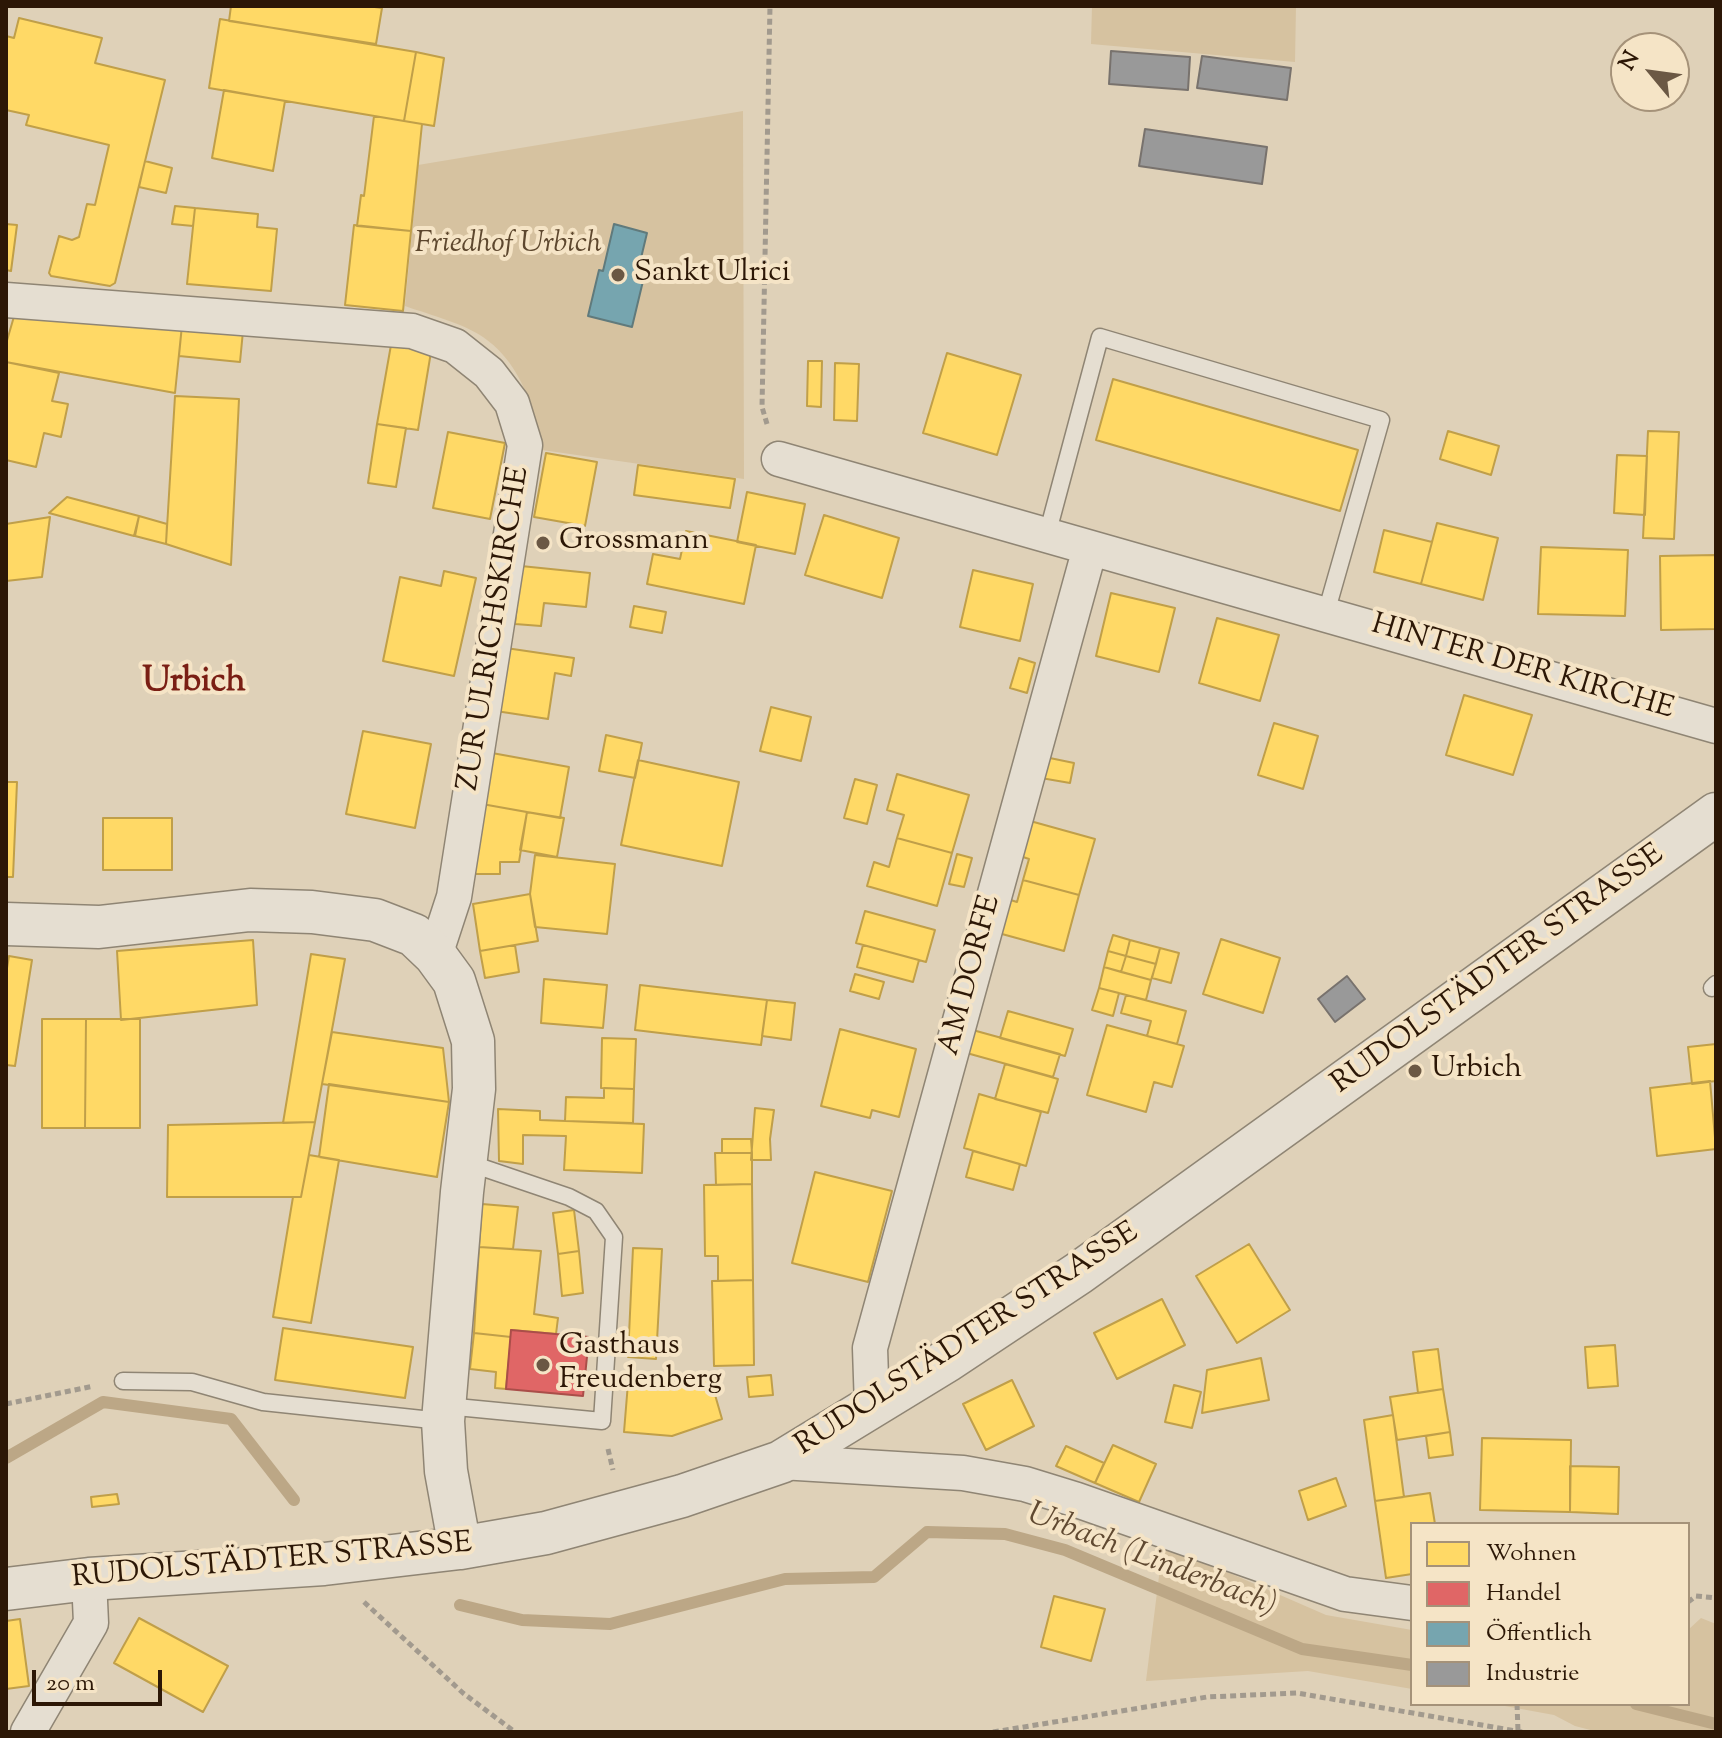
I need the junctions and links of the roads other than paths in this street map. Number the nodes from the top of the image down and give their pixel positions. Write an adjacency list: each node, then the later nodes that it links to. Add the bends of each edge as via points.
1 (6, 300): 9 (street, ZUR ULRICHSKIRCHE, via 412,331 455,346 489,373 512,403 525,445 454,897)
2 (779, 459): 3 (street, HINTER DER KIRCHE)
3 (1047, 535): 4 (street, HINTER DER KIRCHE); 5 (lane, via 1100,337 1381,420)
4 (1090, 548): 5 (street, HINTER DER KIRCHE); 12 (street, AM DORFE, via 870,1348)
5 (1326, 613): 6 (street, HINTER DER KIRCHE)
6 (1716, 726)
7 (1716, 814): 12 (street, RUDOLSTÄDTER STRASSE, via 1079,1273)
8 (6, 924): 9 (street, via 99,927 250,910 312,912 375,920 414,935)
9 (435, 955): 10 (street, via 454,981 473,1041)
10 (466, 1162): 13 (street); 13 (lane, via 569,1197 596,1211 614,1237 602,1421)
11 (123, 1381): 13 (lane, via 192,1382 263,1402)
12 (872, 1407): 14 (street, RUDOLSTÄDTER STRASSE)
13 (443, 1414): 15 (street, via 446,1471)
14 (781, 1462): 15 (street, RUDOLSTÄDTER STRASSE, via 546,1533); 18 (street, via 963,1473 1025,1484 1345,1594)
15 (460, 1548): 16 (street, RUDOLSTÄDTER STRASSE, via 324,1564)
16 (89, 1579): 17 (street, RUDOLSTÄDTER STRASSE); 19 (street, via 91,1623)
17 (6, 1589)
18 (1410, 1603)
19 (28, 1732)

